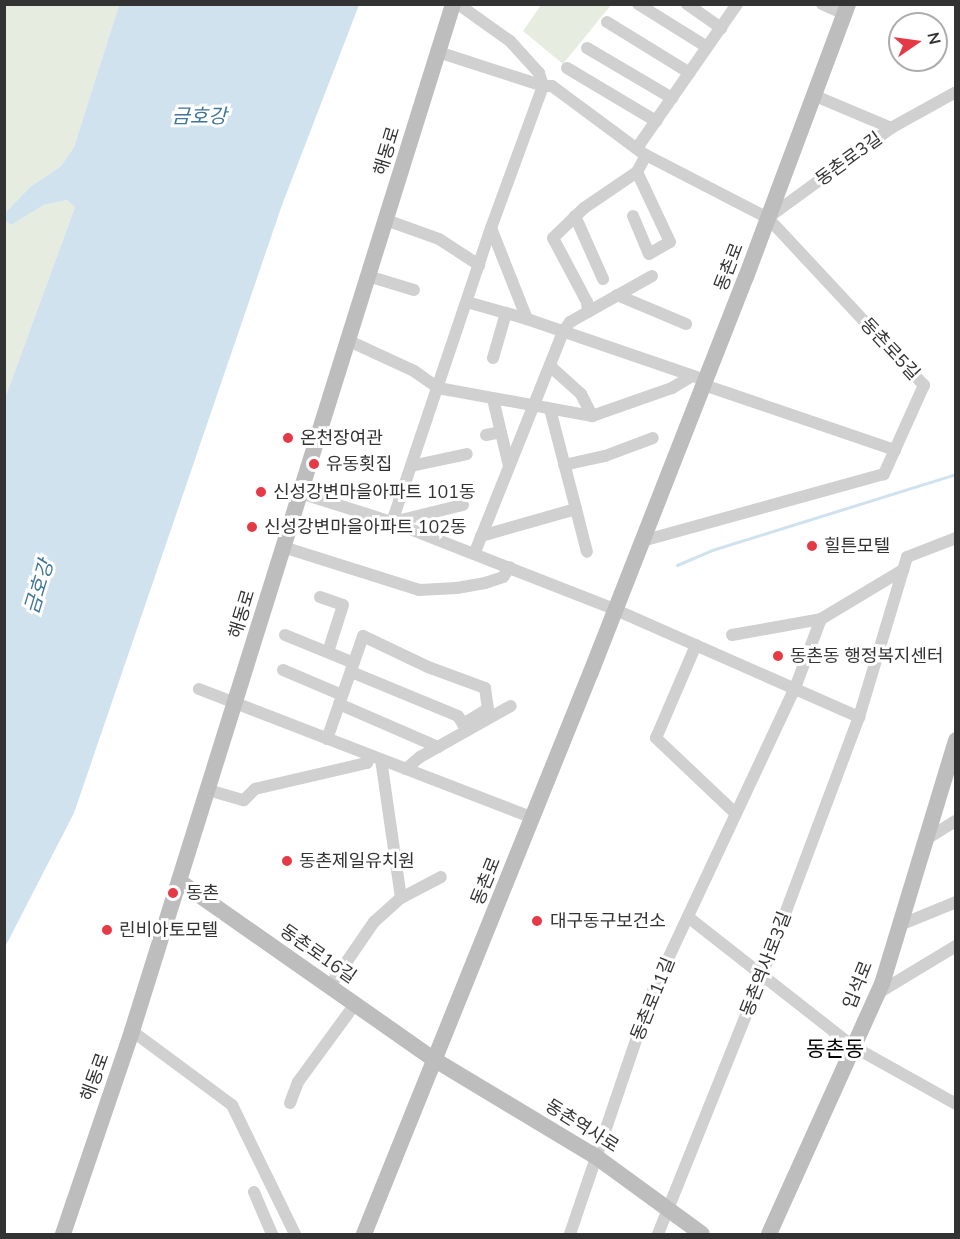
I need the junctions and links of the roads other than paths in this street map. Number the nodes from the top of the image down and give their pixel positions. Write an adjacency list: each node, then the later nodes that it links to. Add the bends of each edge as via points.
1 (453, 4): 12 (street, 해동로)
2 (458, 4): 15 (street, via 510,41 538,73)
3 (638, 4): 11 (street)
4 (687, 4): 9 (street)
5 (737, 4): 9 (street)
6 (822, 4): 7 (street)
7 (846, 9): 17 (street, 동촌로)
8 (607, 22): 14 (street)
9 (721, 28): 11 (street)
10 (587, 48): 18 (street)
11 (707, 48): 14 (street)
12 (438, 52): 15 (street); 26 (street, 해동로)
13 (567, 68): 19 (street)
14 (690, 73): 18 (street)
15 (543, 86): 21 (street, via 552,86); 27 (street)
16 (956, 92): 20 (street)
17 (813, 95): 20 (street, 동촌로3길); 25 (street, 동촌로)
18 (672, 98): 19 (street)
19 (656, 121): 21 (street)
20 (891, 128): 25 (street, 동촌로3길)
21 (641, 152): 22 (street); 25 (street)
22 (637, 172): 23 (street); 24 (street, via 670,242 649,254)
23 (575, 216): 31 (street); 35 (street, via 553,238 587,302)
24 (633, 216)
25 (768, 218): 43 (street, 동촌로); 52 (street, 동촌로5길, via 924,385)
26 (386, 220): 28 (street, via 439,240); 29 (street, 해동로)
27 (491, 228): 28 (street); 37 (street)
28 (479, 265): 34 (street)
29 (368, 276): 32 (street); 40 (street, 해동로)
30 (652, 276): 33 (street)
31 (603, 279)
32 (414, 291)
33 (617, 295): 35 (street); 38 (street)
34 (467, 302): 36 (street); 44 (street)
35 (588, 312): 39 (street, via 570,322)
36 (507, 313): 37 (street); 41 (street)
37 (527, 319): 39 (street)
38 (686, 324)
39 (563, 332): 42 (street); 43 (street)
40 (347, 340): 44 (street, via 414,371); 57 (street, 해동로)
41 (493, 358)
42 (550, 366): 46 (street); 48 (street, via 581,394)
43 (700, 380): 48 (street); 52 (street); 63 (street, 동촌로)
44 (438, 388): 45 (street); 55 (street)
45 (493, 399): 46 (street); 49 (street)
46 (533, 406): 47 (street); 56 (street)
47 (550, 409): 48 (street); 54 (street)
48 (592, 416)
49 (501, 432): 50 (street); 56 (street)
50 (486, 435)
51 (653, 438): 54 (street, via 605,456)
52 (895, 450): 63 (street, via 884,474)
53 (467, 454): 55 (street)
54 (564, 465): 59 (street)
55 (411, 466): 60 (street)
56 (509, 466): 61 (street)
57 (300, 493): 60 (street); 64 (street, 해동로)
58 (463, 505): 60 (street)
59 (576, 509): 61 (street); 66 (street)
60 (392, 522): 65 (street)
61 (481, 536): 65 (street)
62 (956, 538): 68 (street, 동촌역사로3길, via 906,557)
63 (643, 542): 70 (street, 동촌로)
64 (284, 547): 67 (street, via 419,590 485,583 503,577); 81 (street, 해동로)
65 (474, 552): 67 (street)
66 (586, 552)
67 (510, 567): 70 (street)
68 (903, 570): 71 (street); 83 (street, 동촌역사로3길)
69 (320, 597): 75 (street, via 343,605)
70 (616, 610): 74 (street); 91 (street, 동촌로)
71 (820, 619): 73 (street); 78 (street, 동촌로11길)
72 (285, 635): 75 (street)
73 (732, 635)
74 (696, 645): 78 (street); 90 (street, via 656,738)
75 (328, 652): 76 (street)
76 (352, 667): 76 (street, via 458,716 463,724 488,709 485,688 428,667 363,636); 80 (street)
77 (283, 670): 80 (street)
78 (795, 688): 83 (street); 90 (street, 동촌로11길)
79 (199, 689): 81 (street)
80 (341, 700): 84 (street); 85 (street)
81 (234, 704): 84 (street); 89 (street, 해동로)
82 (511, 706): 85 (street)
83 (859, 717): 101 (street, 동촌역사로3길)
84 (327, 739): 87 (street)
85 (438, 747): 88 (street)
86 (954, 748): 93 (street, 입석로)
87 (376, 758): 88 (street); 89 (street, via 255,789 243,800); 96 (street)
88 (406, 769): 91 (street)
89 (208, 790): 95 (street, 해동로)
90 (736, 814): 98 (street, 동촌로11길)
91 (532, 818): 107 (street, 동촌로)
92 (956, 821): 93 (street)
93 (925, 840): 99 (street, 입석로)
94 (441, 877): 96 (street)
95 (179, 881): 102 (street, 동촌로16길); 105 (street, 해동로)
96 (401, 898): 102 (street, via 374,922)
97 (956, 902): 99 (street)
98 (688, 917): 101 (street); 110 (street, 동촌로11길, via 652,993)
99 (900, 925): 103 (street, 입석로)
100 (956, 946): 103 (street)
101 (762, 975): 106 (street); 112 (street, 동촌역사로3길)
102 (330, 986): 104 (street, 동촌로16길)
103 (878, 993): 106 (street, 입석로)
104 (355, 1004): 107 (street, 동촌로16길); 108 (street, via 298,1082)
105 (132, 1031): 113 (street, via 232,1105); 115 (street, 해동로)
106 (854, 1047): 109 (street); 121 (street, 입석로)
107 (435, 1060): 110 (street, 동촌역사로); 117 (street, 동촌로)
108 (290, 1103)
109 (956, 1104)
110 (595, 1155): 112 (street, 동촌역사로); 118 (street, 동촌로11길)
111 (254, 1192): 114 (street)
112 (668, 1209): 119 (street, 동촌역사로3길); 120 (street, 동촌역사로)
113 (288, 1219): 114 (street); 116 (street)
114 (271, 1231)
115 (63, 1234)
116 (295, 1234)
117 (364, 1234)
118 (570, 1234)
119 (658, 1234)
120 (702, 1234)
121 (769, 1234)

